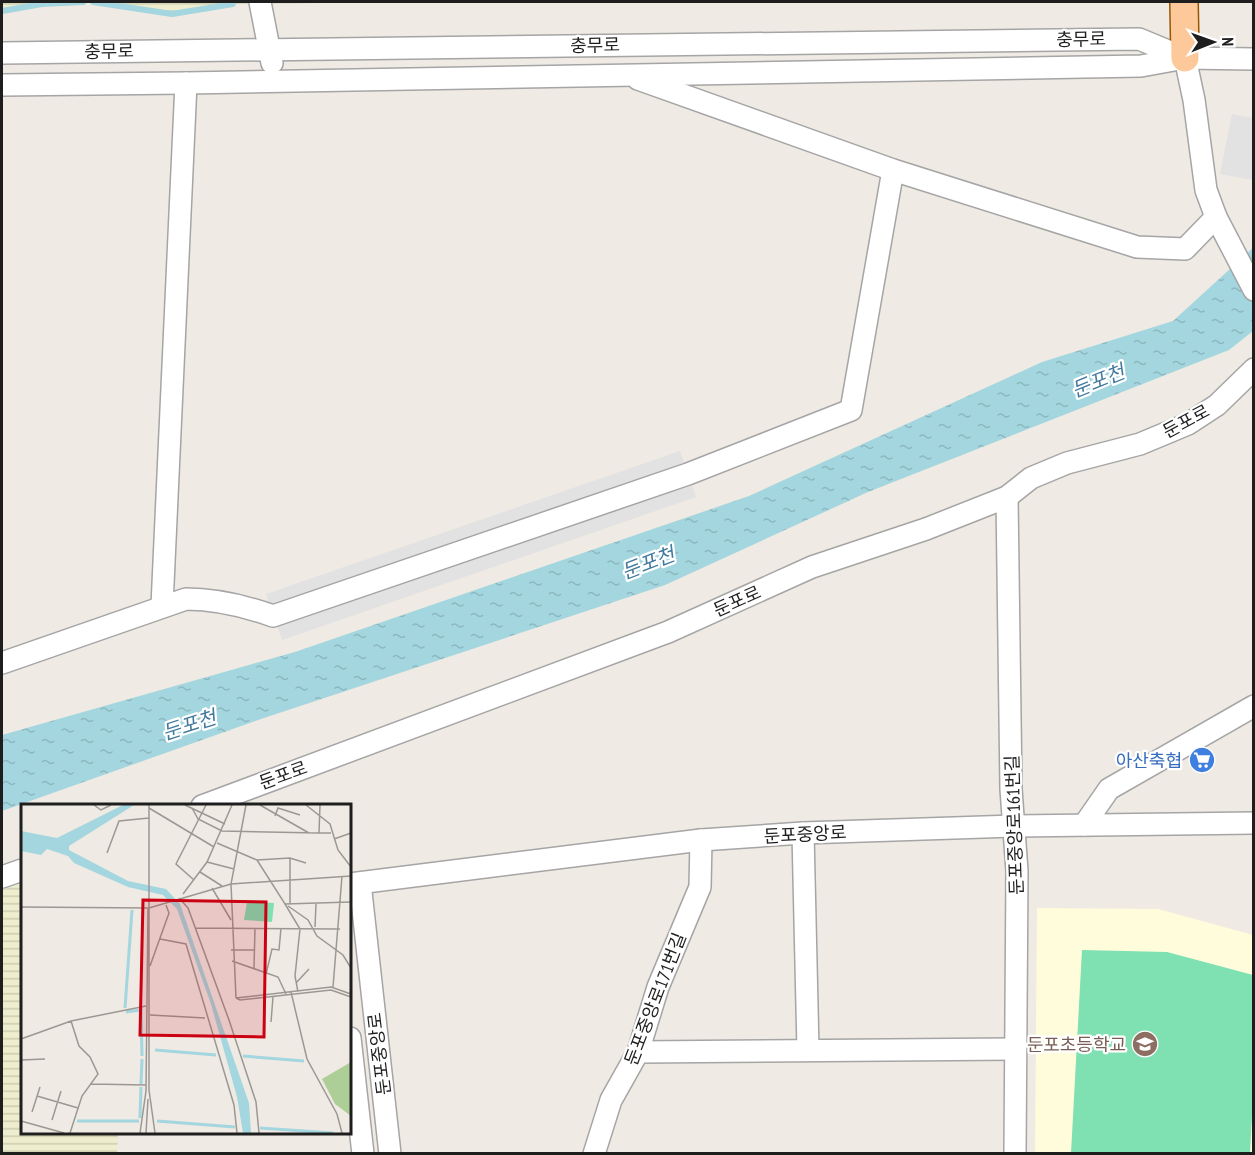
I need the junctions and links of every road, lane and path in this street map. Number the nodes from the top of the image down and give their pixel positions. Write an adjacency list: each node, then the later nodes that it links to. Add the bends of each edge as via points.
1 (260, 2): 3 (street)
2 (1184, 2): 5 (main road)
3 (269, 49): 4 (street, 충무로); 5 (street, 충무로, via 1139,39); 8 (street)
4 (2, 53)
5 (1185, 58): 6 (street, 충무로); 7 (street, 충무로, via 1141,66); 12 (street, via 1206,190)
6 (1252, 59)
7 (626, 75): 8 (street, 충무로); 11 (street)
8 (276, 81): 9 (street, 충무로)
9 (186, 83): 10 (street, 충무로); 16 (street)
10 (2, 85)
11 (893, 170): 12 (street, via 1137,247 1185,249); 16 (street, via 851,410 688,474 273,616 206,599 186,599)
12 (1220, 224): 13 (street)
13 (1254, 290)
14 (1254, 369): 15 (street, 둔포로, via 1216,405 1188,423 1140,444 1031,478)
15 (1007, 496): 19 (street, 둔포로, via 926,529 812,567 593,661); 22 (street, 둔포중앙로161번길)
16 (162, 606): 17 (street)
17 (2, 663)
18 (1254, 706): 21 (street, via 1109,789)
19 (207, 804)
20 (1254, 823): 21 (street, 둔포중앙로)
21 (1083, 825): 22 (street, 둔포중앙로)
22 (1014, 826): 23 (street, 둔포중앙로); 29 (street, 둔포중앙로161번길)
23 (803, 833): 24 (street, 둔포중앙로); 30 (street)
24 (701, 840): 27 (street, 둔포중앙로); 31 (street, 둔포중앙로171번길, via 700,886 658,987)
25 (21, 870): 26 (street)
26 (2, 878)
27 (355, 884): 33 (street, 둔포중앙로)
28 (351, 1047): 32 (street, 둔포중앙로)
29 (1015, 1049): 30 (street); 35 (street, 둔포중앙로161번길)
30 (808, 1050): 31 (street)
31 (638, 1052): 34 (street, 둔포중앙로171번길, via 611,1100)
32 (363, 1154)
33 (390, 1154)
34 (594, 1154)
35 (1015, 1154)

